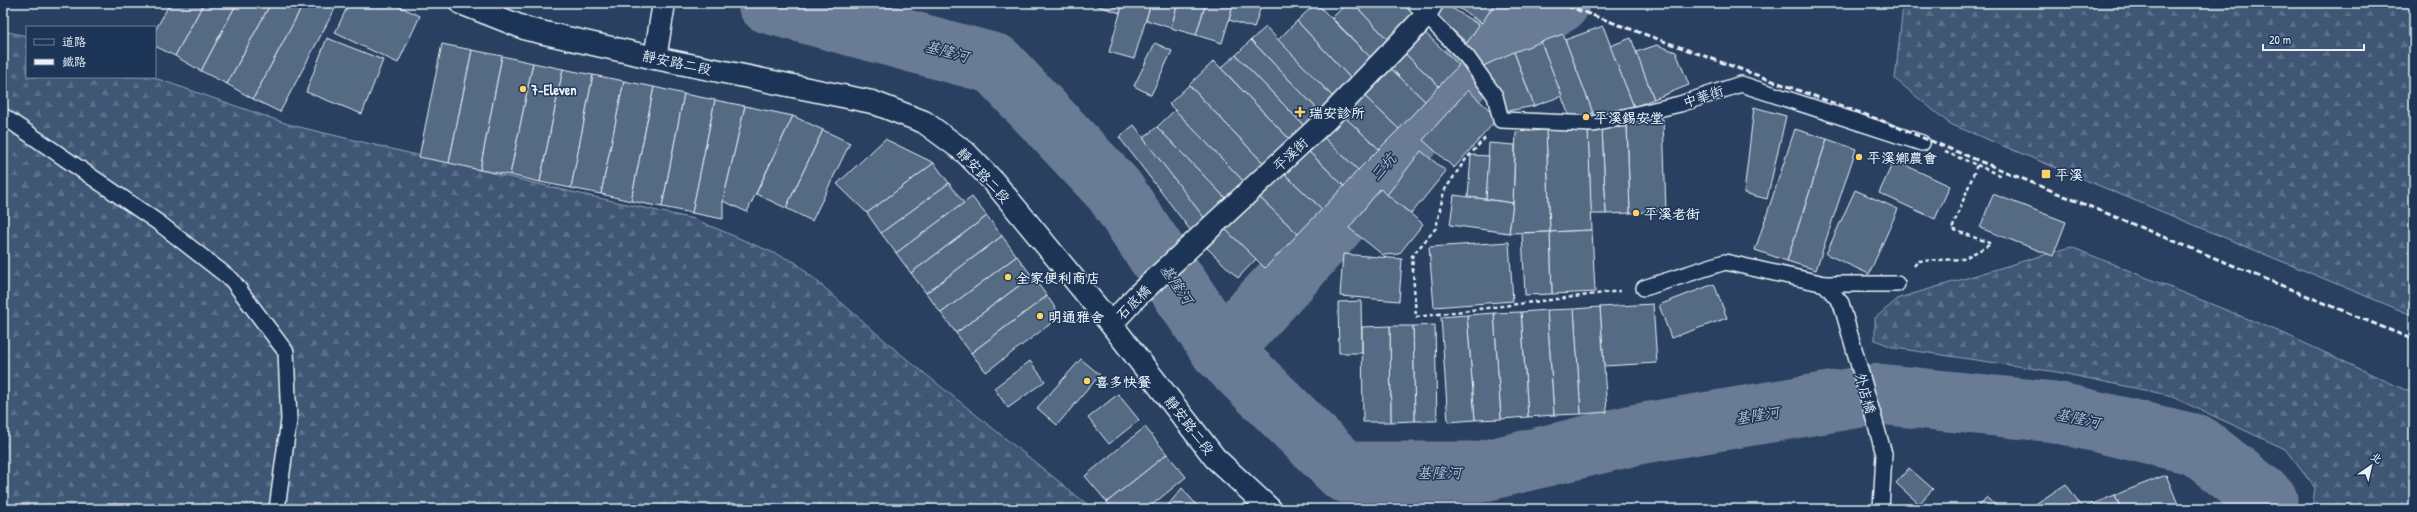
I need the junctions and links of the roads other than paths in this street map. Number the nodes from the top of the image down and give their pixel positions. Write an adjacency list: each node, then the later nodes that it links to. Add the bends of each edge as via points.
1 (461, 3): 4 (main road, 靜安路二段, via 527,29)
2 (664, 3): 4 (main road)
3 (1424, 7): 6 (lane, 中華街, via 1495,96 1501,120 1593,124 1680,104 1741,84); 7 (main road, 平溪街, via 1422,20 1327,119)
4 (655, 58): 11 (main road, 靜安路二段, via 872,102 924,122 965,152 989,177)
5 (3, 116): 12 (lane, via 159,223 232,280 286,352 289,420)
6 (1922, 143)
7 (1208, 231): 11 (main road, 石底橋, via 1137,296)
8 (1825, 284): 9 (lane); 10 (lane, via 1725,262); 14 (lane, 外店橋, via 1840,303 1884,454)
9 (1897, 284)
10 (1644, 288)
11 (1111, 324): 13 (main road, 靜安路二段, via 1215,458)
12 (277, 509)
13 (1270, 509)
14 (1882, 509)

